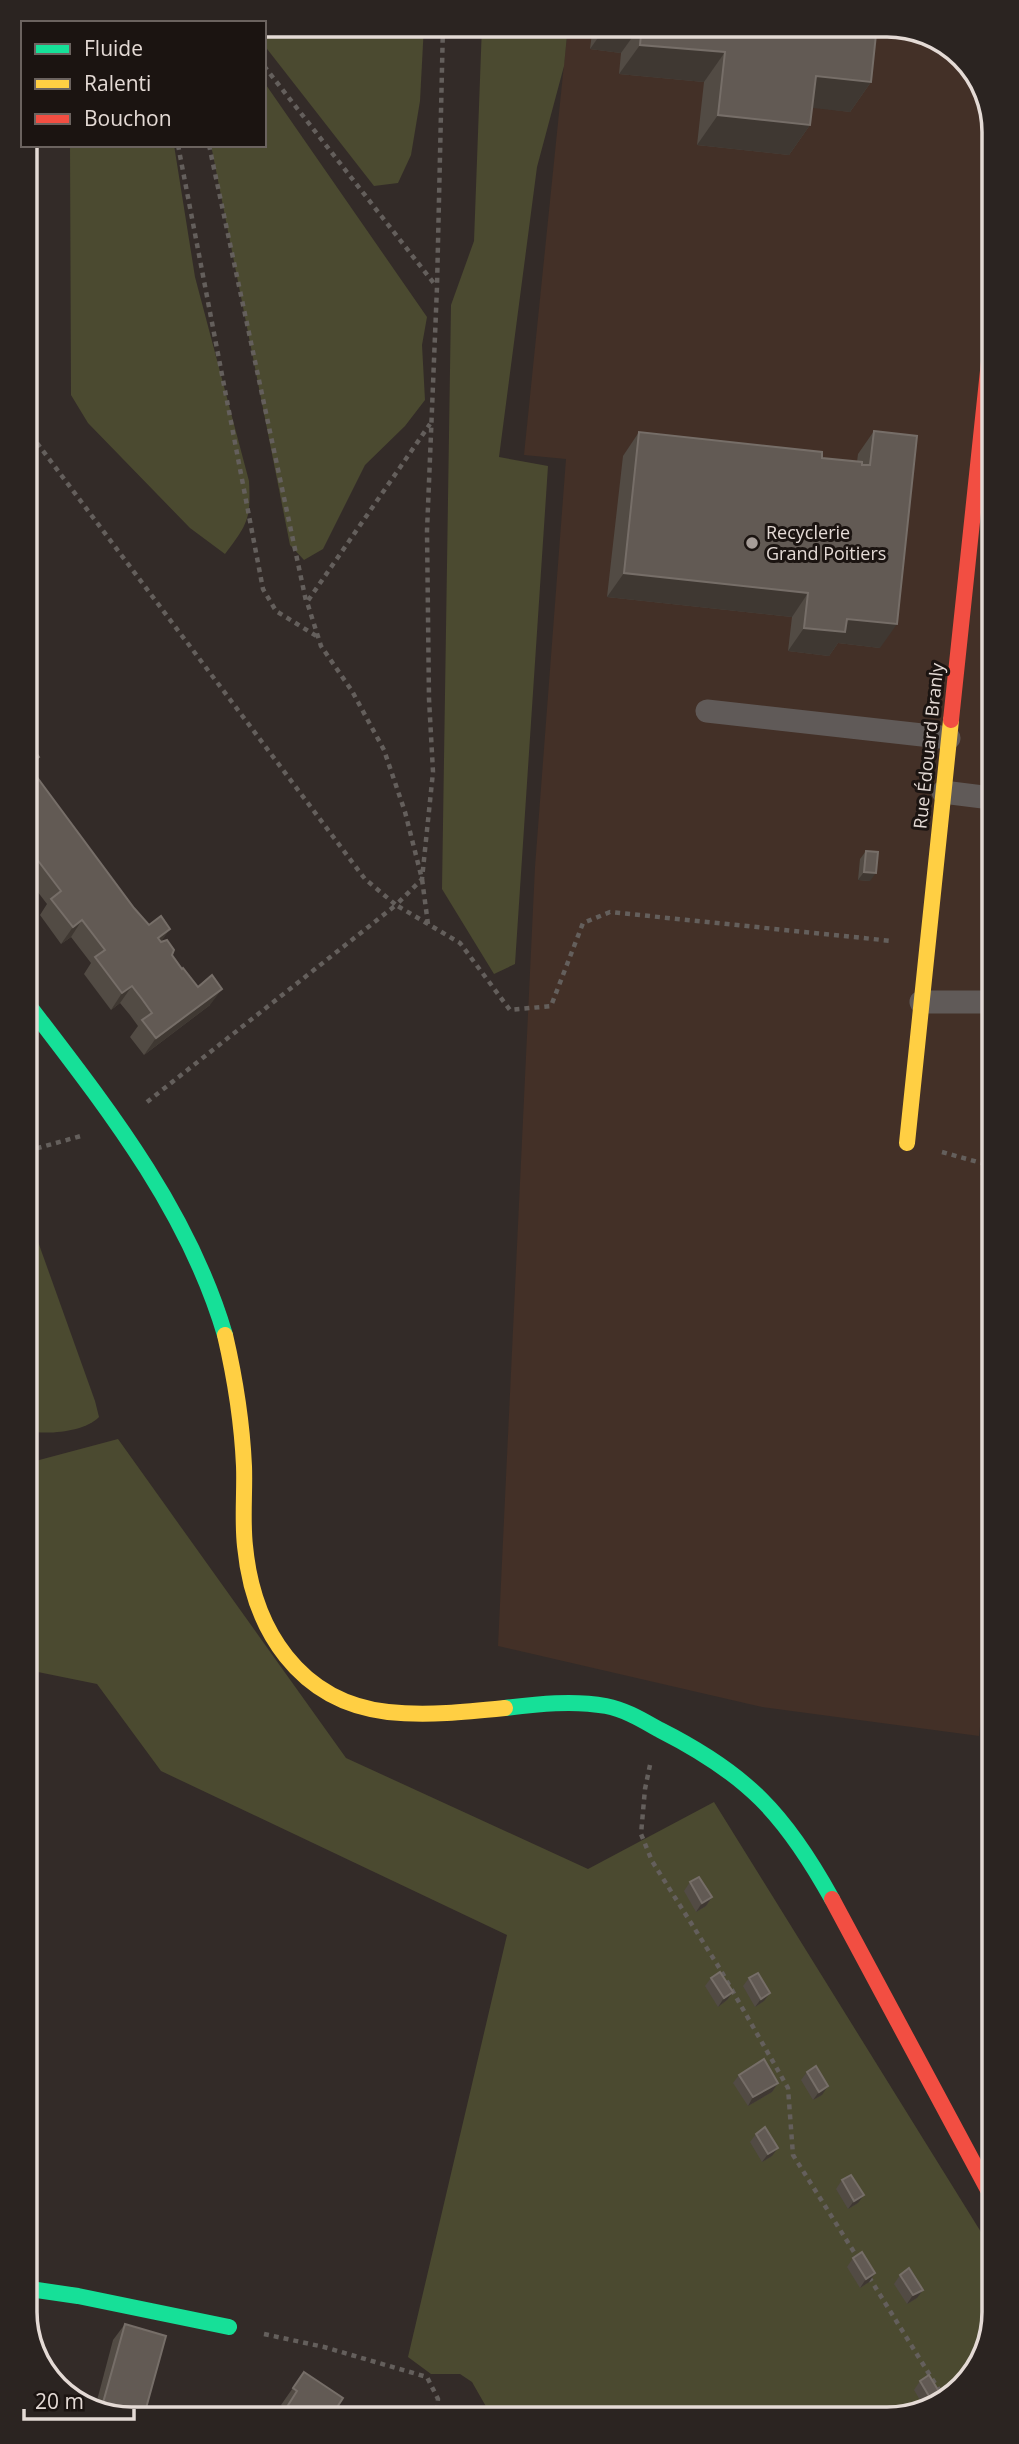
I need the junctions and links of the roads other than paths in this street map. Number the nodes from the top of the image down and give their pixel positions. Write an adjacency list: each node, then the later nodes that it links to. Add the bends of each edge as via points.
1 (982, 427): 3 (street, Rue Édouard Branly)
2 (707, 711): 3 (lane)
3 (949, 738): 4 (street, Rue Édouard Branly)
4 (943, 792): 5 (lane); 6 (street, Rue Édouard Branly)
5 (982, 797)
6 (922, 1002): 7 (lane); 9 (street, Rue Édouard Branly)
7 (982, 1002)
8 (37, 1016): 10 (street, via 118,1125 172,1210 220,1317 235,1387 244,1465 246,1555 256,1598 272,1636 296,1669 332,1698 402,1715 579,1703 620,1709 702,1750 739,1777 774,1812 809,1860)
9 (907, 1143)
10 (982, 2179)
11 (37, 2290): 12 (street)
12 (229, 2327)

